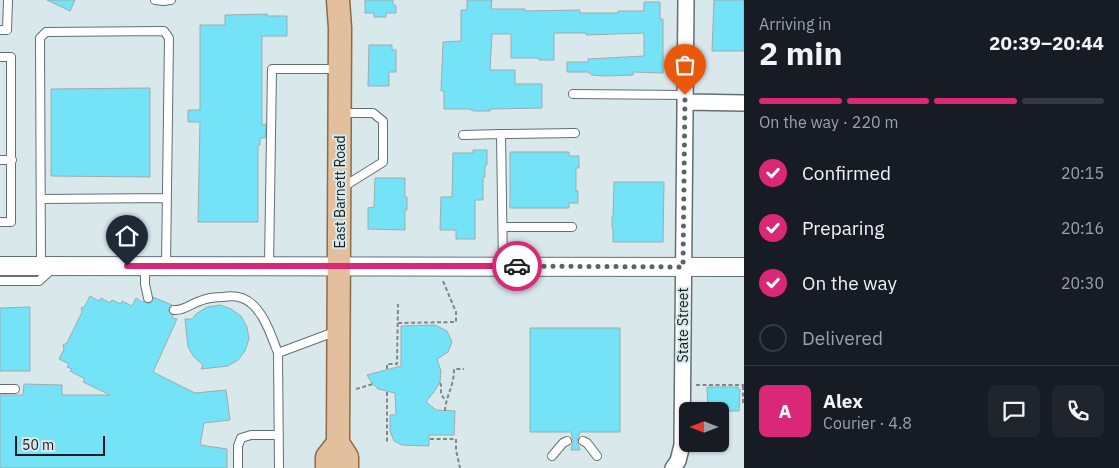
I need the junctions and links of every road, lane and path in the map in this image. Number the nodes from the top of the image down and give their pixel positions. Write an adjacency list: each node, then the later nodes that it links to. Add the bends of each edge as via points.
1 (8, 0): 6 (lane, via 8,30)
2 (155, 0): 3 (lane)
3 (171, 0)
4 (338, 0): 8 (main road, East Barnett Road)
5 (686, 0): 10 (street, State Street)
6 (0, 30)
7 (0, 57): 17 (lane, via 11,57)
8 (340, 69): 12 (main road, East Barnett Road); 28 (lane, via 272,69)
9 (573, 94): 10 (lane)
10 (685, 98): 11 (street); 31 (street, State Street)
11 (744, 102)
12 (340, 113): 18 (main road, East Barnett Road); 18 (lane, via 373,113 383,121 384,162)
13 (575, 133): 14 (lane)
14 (501, 134): 15 (lane); 22 (lane)
15 (463, 135)
16 (0, 160): 17 (lane)
17 (12, 160): 21 (lane, via 11,222)
18 (339, 189): 29 (main road, East Barnett Road)
19 (167, 198): 20 (lane); 20 (lane, via 169,38 164,31 154,31 46,32 40,38); 27 (lane)
20 (41, 199): 25 (lane)
21 (0, 222)
22 (503, 227): 23 (lane); 30 (lane)
23 (572, 227)
24 (0, 266): 25 (street)
25 (48, 266): 26 (street); 34 (lane, via 40,281)
26 (145, 266): 27 (street); 35 (lane)
27 (166, 266): 28 (street)
28 (270, 266): 29 (street)
29 (339, 266): 30 (street); 39 (main road, East Barnett Road)
30 (503, 266): 31 (street)
31 (683, 267): 32 (street); 67 (street, State Street, via 682,445)
32 (744, 267)
33 (441, 279): 38 (path, via 456,312 456,322)
34 (0, 281)
35 (148, 298)
36 (398, 304): 38 (path)
37 (174, 310): 40 (lane, via 183,310 213,298 242,298 260,314)
38 (398, 323): 41 (path, via 397,364 387,364)
39 (339, 330): 40 (lane); 58 (main road, East Barnett Road)
40 (278, 353): 54 (lane)
41 (387, 369)
42 (464, 369): 51 (path, via 454,369 453,386)
43 (440, 383): 51 (path)
44 (373, 384): 49 (path)
45 (694, 385): 46 (path)
46 (743, 385): 52 (path)
47 (0, 389): 48 (lane)
48 (16, 389)
49 (356, 389)
50 (387, 392): 59 (path)
51 (445, 400): 53 (path)
52 (742, 402)
53 (445, 411)
54 (279, 435): 62 (lane, via 242,438 238,446); 63 (lane)
55 (430, 439): 66 (path, via 456,439)
56 (567, 441): 60 (lane)
57 (584, 441): 61 (lane)
58 (338, 443): 64 (main road, East Barnett Road, via 328,457); 65 (main road, East Barnett Road, via 347,457)
59 (387, 443)
60 (552, 456)
61 (597, 456)
62 (238, 468)
63 (279, 468)
64 (327, 468)
65 (347, 468)
66 (460, 468)
67 (673, 468)

